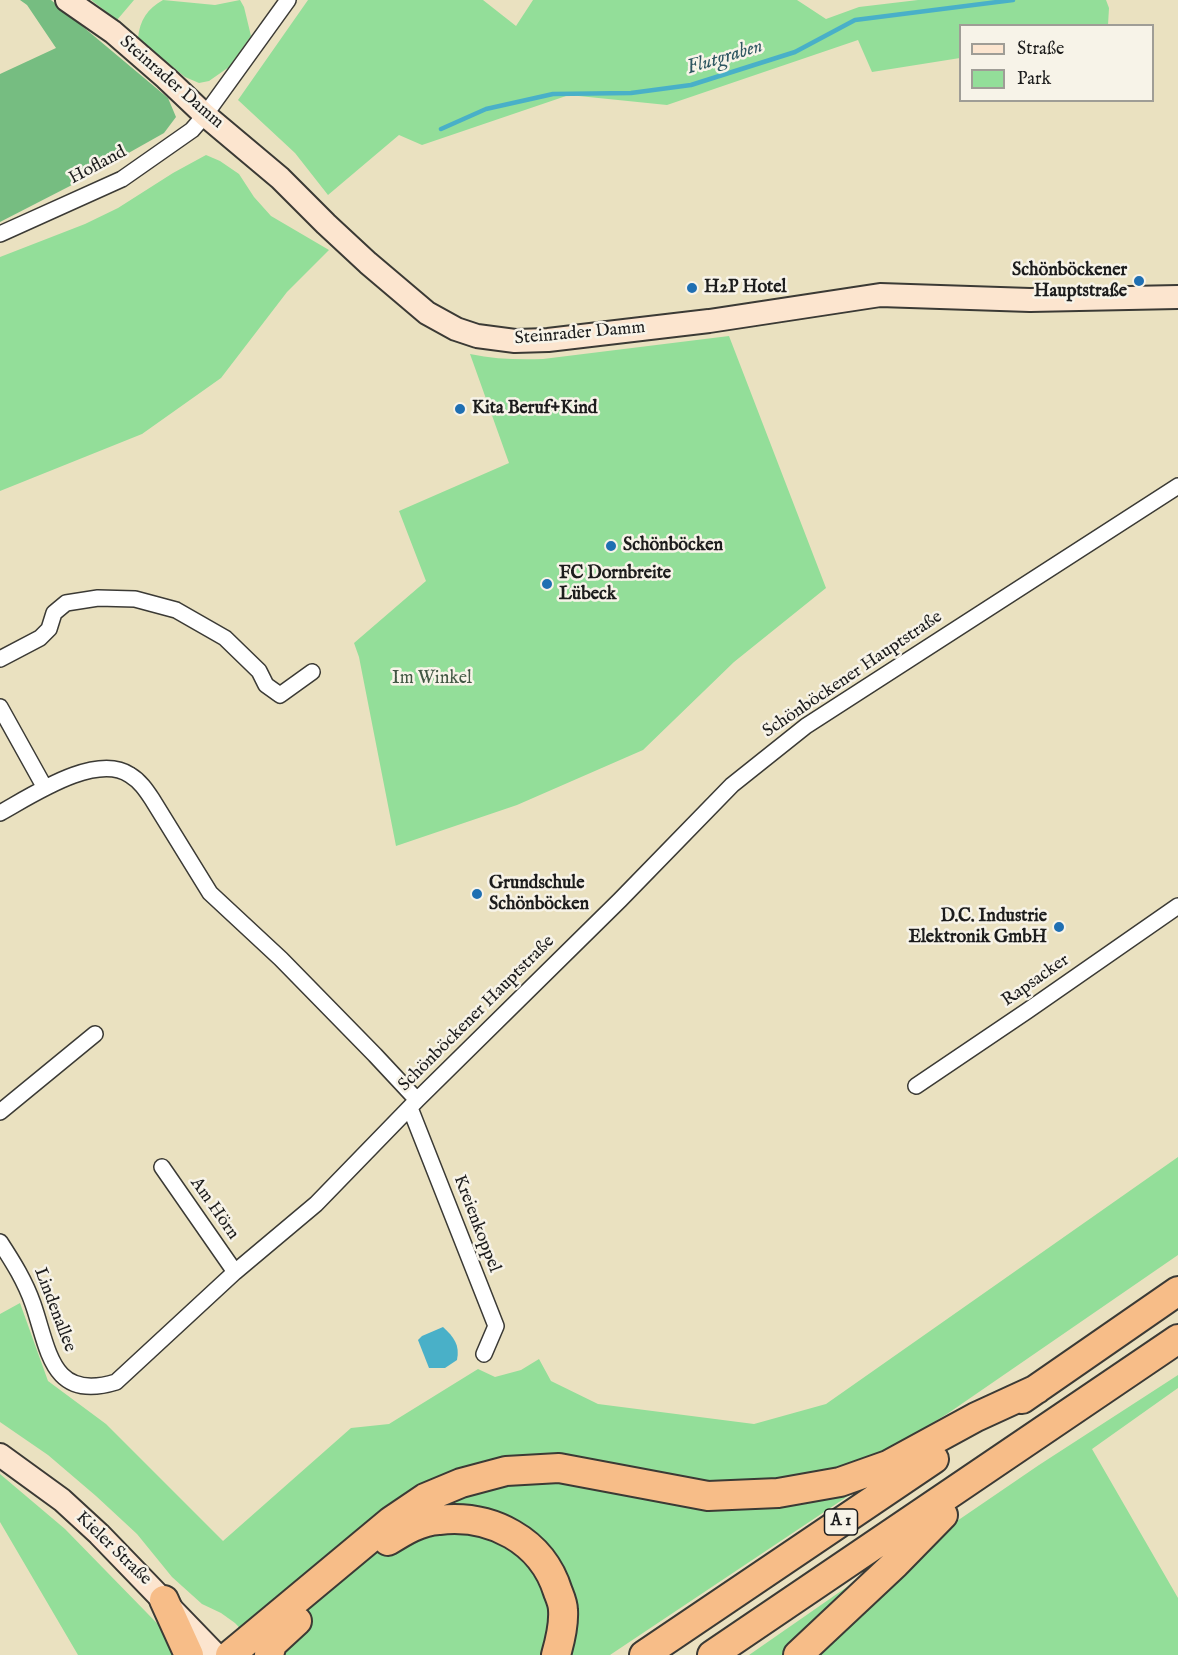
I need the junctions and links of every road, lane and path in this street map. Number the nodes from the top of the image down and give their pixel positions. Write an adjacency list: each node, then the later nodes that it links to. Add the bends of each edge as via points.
1 (68, 0): 3 (main road, Steinrader Damm, via 113,32)
2 (288, 0): 3 (street, Hofland)
3 (205, 115): 4 (street, Hofland, via 192,130 122,178); 5 (main road, Steinrader Damm, via 280,177 326,224 427,313 456,329 496,340 548,340 880,295 1030,300)
4 (0, 234)
5 (1178, 297)
6 (1178, 486): 15 (street, Schönböckener Hauptstraße, via 806,726 732,785)
7 (0, 659): 8 (street, via 40,638 49,629 54,613 66,603 98,598 135,599 176,610 225,638 259,671 266,685 280,695)
8 (312, 672)
9 (0, 707): 10 (street)
10 (45, 788): 11 (street); 15 (street, via 92,769 112,768 129,774 142,785 210,893 375,1055)
11 (0, 813)
12 (1178, 906): 14 (street, Rapsacker)
13 (94, 1034): 16 (street)
14 (916, 1086)
15 (413, 1104): 19 (street, Schönböckener Hauptstraße, via 316,1204); 22 (street, Kreienkoppel, via 496,1326)
16 (0, 1112)
17 (162, 1167): 19 (street, Am Hörn)
18 (0, 1242): 23 (street, Lindenallee, via 20,1272 33,1302 50,1359 61,1376)
19 (235, 1272): 23 (street, Schönböckener Hauptstraße, via 116,1382 98,1387)
20 (1178, 1291): 24 (highway, A 1)
21 (1178, 1339): 26 (highway, A 1)
22 (484, 1354)
23 (78, 1384)
24 (1037, 1389): 30 (highway, via 888,1465 840,1482 789,1491 708,1496 559,1468 506,1471 461,1483 425,1498 392,1521); 33 (highway, A 1)
25 (0, 1455): 27 (main road, Kieler Straße, via 69,1507)
26 (984, 1472): 34 (highway, A 1); 35 (highway, via 895,1564)
27 (164, 1600): 28 (highway); 29 (main road, Kieler Straße)
28 (189, 1655)
29 (216, 1655)
30 (230, 1655)
31 (269, 1655): 32 (highway, via 272,1644 383,1544 412,1527 460,1519 490,1523 515,1535 543,1559 563,1609)
32 (556, 1655)
33 (644, 1655)
34 (712, 1655)
35 (798, 1655)

